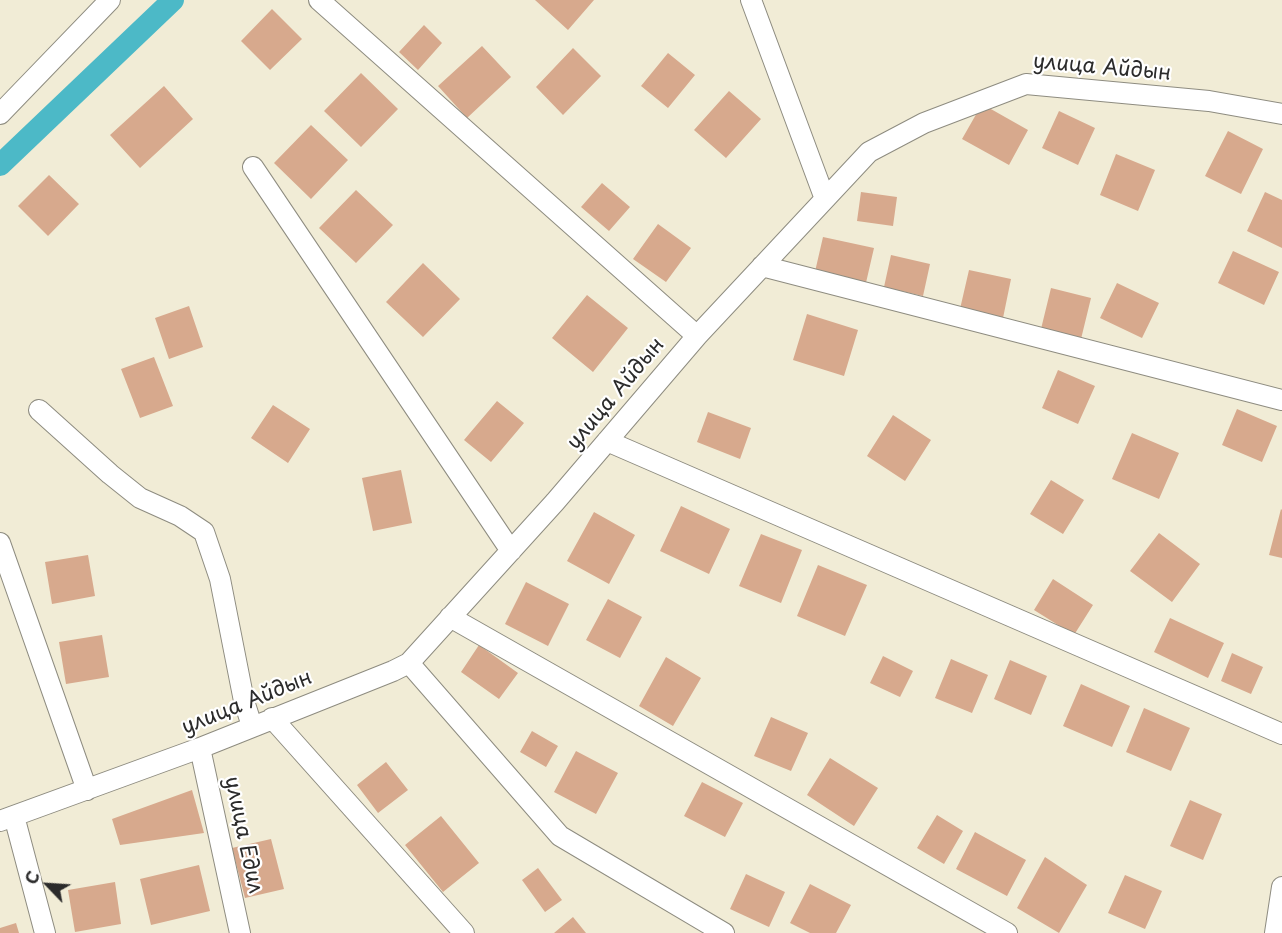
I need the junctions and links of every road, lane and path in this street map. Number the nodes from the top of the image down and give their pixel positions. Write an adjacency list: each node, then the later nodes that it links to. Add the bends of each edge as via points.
1 (110, 0): 4 (street)
2 (319, 0): 10 (street)
3 (752, 0): 8 (street)
4 (94, 8): 5 (street)
5 (0, 114)
6 (1282, 114): 8 (street, улица Айдын, via 1209,101 1026,84 924,123 869,152)
7 (253, 167): 15 (street)
8 (825, 199): 9 (street, улица Айдын)
9 (762, 266): 10 (street, улица Айдын); 11 (street)
10 (697, 336): 13 (street, улица Айдын)
11 (1282, 400)
12 (39, 410): 19 (street, via 140,498 204,532 220,579)
13 (607, 441): 15 (street, улица Айдын); 20 (street)
14 (0, 543): 22 (street)
15 (511, 551): 16 (street, улица Айдын)
16 (450, 617): 17 (street, улица Айдын); 29 (street)
17 (409, 663): 18 (street, улица Айдын); 28 (street, via 560,836)
18 (272, 718): 19 (street, улица Айдын); 27 (street)
19 (252, 726): 21 (street, улица Айдын)
20 (1282, 734)
21 (200, 748): 22 (street, улица Айдын); 26 (street, улица Едил)
22 (87, 789): 23 (street, улица Айдын)
23 (7, 819): 25 (street)
24 (1282, 887): 30 (street)
25 (45, 933)
26 (240, 933)
27 (464, 933)
28 (724, 933)
29 (1007, 933)
30 (1275, 933)

